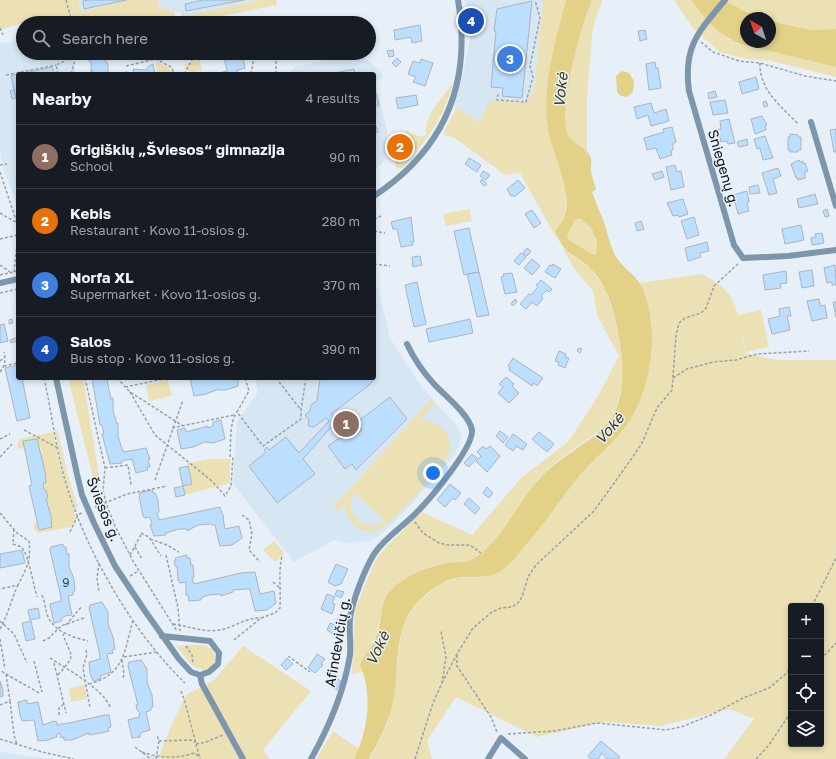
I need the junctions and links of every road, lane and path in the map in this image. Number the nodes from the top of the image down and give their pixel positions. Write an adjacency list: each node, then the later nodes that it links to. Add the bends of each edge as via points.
1 (66, 0): 5 (path)
2 (458, 0): 7 (street)
3 (535, 0): 31 (path, via 540,18 530,66 533,77 526,102 497,100)
4 (725, 0): 10 (street, Sniegenų g.)
5 (70, 16)
6 (486, 22): 7 (path)
7 (462, 27): 37 (street, via 463,51 458,78 451,105 442,125 402,175)
8 (0, 28): 9 (path)
9 (3, 35)
10 (696, 36): 18 (path, via 703,45 719,55 739,61); 50 (street, Sniegenų g., via 687,71 690,91 734,245)
11 (75, 60): 23 (path)
12 (152, 60): 20 (path)
13 (158, 60): 24 (path, via 171,67)
14 (192, 60): 25 (path)
15 (254, 60): 26 (path)
16 (277, 60): 27 (path)
17 (65, 61): 19 (path)
18 (760, 63): 30 (path); 33 (path, via 760,72 768,93)
19 (56, 65): 21 (path); 22 (path)
20 (126, 66)
21 (21, 72)
22 (58, 72)
23 (72, 72)
24 (174, 72)
25 (185, 72)
26 (251, 72)
27 (276, 72)
28 (16, 73): 29 (path)
29 (6, 75)
30 (836, 82)
31 (498, 94)
32 (811, 122): 38 (street)
33 (798, 124)
34 (7, 164): 35 (path)
35 (0, 165)
36 (0, 172): 41 (path)
37 (376, 194)
38 (836, 206)
39 (0, 214): 43 (path)
40 (381, 216): 42 (path)
41 (16, 218)
42 (376, 218)
43 (16, 223)
44 (376, 230): 45 (path)
45 (385, 232)
46 (16, 235): 47 (path)
47 (0, 239)
48 (16, 250): 55 (path)
49 (836, 250): 50 (street)
50 (743, 258): 69 (path, via 714,286 706,308 679,323)
51 (376, 264): 53 (path)
52 (0, 265): 55 (path)
53 (390, 266)
54 (16, 271): 55 (path)
55 (13, 272): 56 (path)
56 (0, 275)
57 (16, 279): 58 (street)
58 (0, 283)
59 (16, 289): 60 (path)
60 (0, 293)
61 (407, 344): 101 (street, Afindevičių g., via 415,361 462,413 472,430 469,442 453,468)
62 (4, 352): 64 (path)
63 (809, 352): 69 (path, via 757,354 736,360 713,362 688,369)
64 (6, 357): 65 (path); 67 (path)
65 (0, 361)
66 (16, 363): 67 (path)
67 (4, 366): 68 (path)
68 (0, 372)
69 (673, 378): 151 (path, via 672,390 657,408 642,443 594,511 536,565 528,577 518,603 512,607 501,608 482,619 473,628)
70 (56, 380): 98 (street, Šviesos g., via 77,474)
71 (85, 380): 93 (path)
72 (119, 380): 77 (path)
73 (161, 380): 77 (path)
74 (245, 380): 81 (path, via 248,391)
75 (278, 380): 80 (path)
76 (306, 380): 80 (path)
77 (125, 388): 78 (path)
78 (130, 392): 83 (path); 90 (path, via 155,435)
79 (183, 400): 83 (path)
80 (302, 410): 81 (path, via 300,419 263,446)
81 (237, 412): 82 (path)
82 (234, 415): 84 (path); 90 (path, via 231,486 225,496 213,482)
83 (175, 421): 84 (path); 85 (path)
84 (183, 426): 85 (path)
85 (172, 428): 90 (path)
86 (24, 430): 91 (path)
87 (10, 434): 88 (path)
88 (0, 439)
89 (12, 444): 92 (path)
90 (166, 445): 94 (path)
91 (58, 448)
92 (0, 457)
93 (105, 468): 95 (path, via 128,465); 97 (path, via 103,490)
94 (155, 480)
95 (131, 485)
96 (167, 486): 97 (path, via 127,494)
97 (106, 503): 98 (path); 108 (path)
98 (88, 509): 103 (path, via 78,515); 118 (street, Šviesos g.)
99 (0, 514): 102 (path)
100 (242, 515): 114 (path, via 249,520 252,534 249,550)
101 (411, 518): 107 (path, via 423,533 438,542 448,545 470,545); 198 (street, Afindevičių g., via 381,546 368,566 350,618 350,655 341,690 330,724)
102 (14, 528): 115 (path, via 29,541); 115 (path, via 13,544 22,548)
103 (70, 532)
104 (150, 539): 105 (path, via 141,533); 106 (path); 110 (path)
105 (135, 547): 108 (path); 113 (path)
106 (178, 552)
107 (481, 553)
108 (130, 555): 117 (path)
109 (166, 555): 136 (path)
110 (161, 556)
111 (282, 556): 122 (path, via 279,568)
112 (836, 558): 126 (path)
113 (142, 559)
114 (260, 562)
115 (30, 563): 120 (path); 125 (path, via 29,571)
116 (99, 563): 123 (path)
117 (138, 571): 118 (path); 133 (path)
118 (124, 580): 142 (street, Šviesos g.)
119 (273, 582): 122 (path)
120 (18, 585): 121 (path); 132 (path)
121 (0, 589)
122 (281, 589): 129 (path, via 280,608 275,613)
123 (99, 593)
124 (42, 595): 134 (path, via 47,614)
125 (37, 597)
126 (814, 603)
127 (82, 606): 135 (path)
128 (84, 618): 135 (path)
129 (261, 618): 136 (path, via 253,617 222,630 213,631); 145 (path)
130 (134, 620): 154 (path)
131 (0, 621): 132 (path)
132 (3, 623): 139 (path); 159 (path, via 14,634)
133 (172, 624): 136 (path); 143 (path)
134 (55, 625): 137 (path); 138 (path)
135 (66, 625): 137 (path)
136 (180, 625): 143 (path)
137 (61, 626): 138 (path)
138 (59, 628): 141 (path); 146 (path)
139 (0, 630)
140 (441, 631): 171 (path, via 446,657)
141 (63, 632): 147 (path, via 68,636); 160 (path, via 72,654 71,661)
142 (162, 636): 143 (street); 163 (street, Šviesos g.)
143 (180, 637): 163 (path, via 192,655); 167 (street, via 210,641 219,653 218,664 209,672)
144 (0, 639): 161 (path)
145 (234, 640)
146 (42, 641)
147 (88, 641)
148 (836, 642): 153 (path)
149 (86, 650): 170 (path, via 83,668)
150 (157, 652): 154 (path)
151 (457, 654): 171 (path); 186 (path, via 457,666 491,717)
152 (288, 656): 164 (path)
153 (824, 656)
154 (123, 657): 156 (path)
155 (50, 658): 158 (path)
156 (122, 660): 169 (path); 172 (path, via 110,675)
157 (34, 661): 173 (path)
158 (54, 661): 160 (path); 168 (path)
159 (27, 663)
160 (64, 668): 168 (path); 170 (path)
161 (5, 669)
162 (1, 671): 165 (path)
163 (191, 672): 167 (street)
164 (310, 672)
165 (6, 674): 175 (path); 176 (path)
166 (788, 674): 186 (path, via 769,688 681,727 666,730 597,723 554,731 510,733)
167 (200, 675): 184 (street, via 202,684)
168 (58, 676): 177 (path)
169 (123, 679)
170 (86, 682): 172 (path); 179 (path)
171 (442, 683): 199 (path)
172 (89, 684): 180 (path, via 108,702)
173 (42, 692)
174 (181, 692): 189 (path)
175 (39, 693)
176 (10, 701): 178 (path); 190 (path)
177 (64, 704): 181 (path); 182 (path, via 59,708)
178 (0, 705)
179 (90, 708)
180 (110, 708)
181 (66, 714)
182 (59, 715)
183 (788, 717): 202 (path, via 769,746)
184 (228, 733): 189 (path, via 206,742); 197 (street)
185 (157, 736): 188 (path)
186 (501, 738): 200 (street); 201 (street)
187 (0, 739): 190 (path)
188 (159, 741): 189 (path, via 183,740); 193 (path)
189 (196, 743): 194 (path)
190 (17, 745): 195 (path)
191 (135, 747): 192 (path)
192 (142, 752): 193 (path); 196 (path)
193 (156, 758): 194 (path, via 181,758 194,753)
194 (200, 758)
195 (74, 759)
196 (151, 759)
197 (243, 759)
198 (311, 759)
199 (415, 759)
200 (488, 759)
201 (525, 759)
202 (756, 759)

